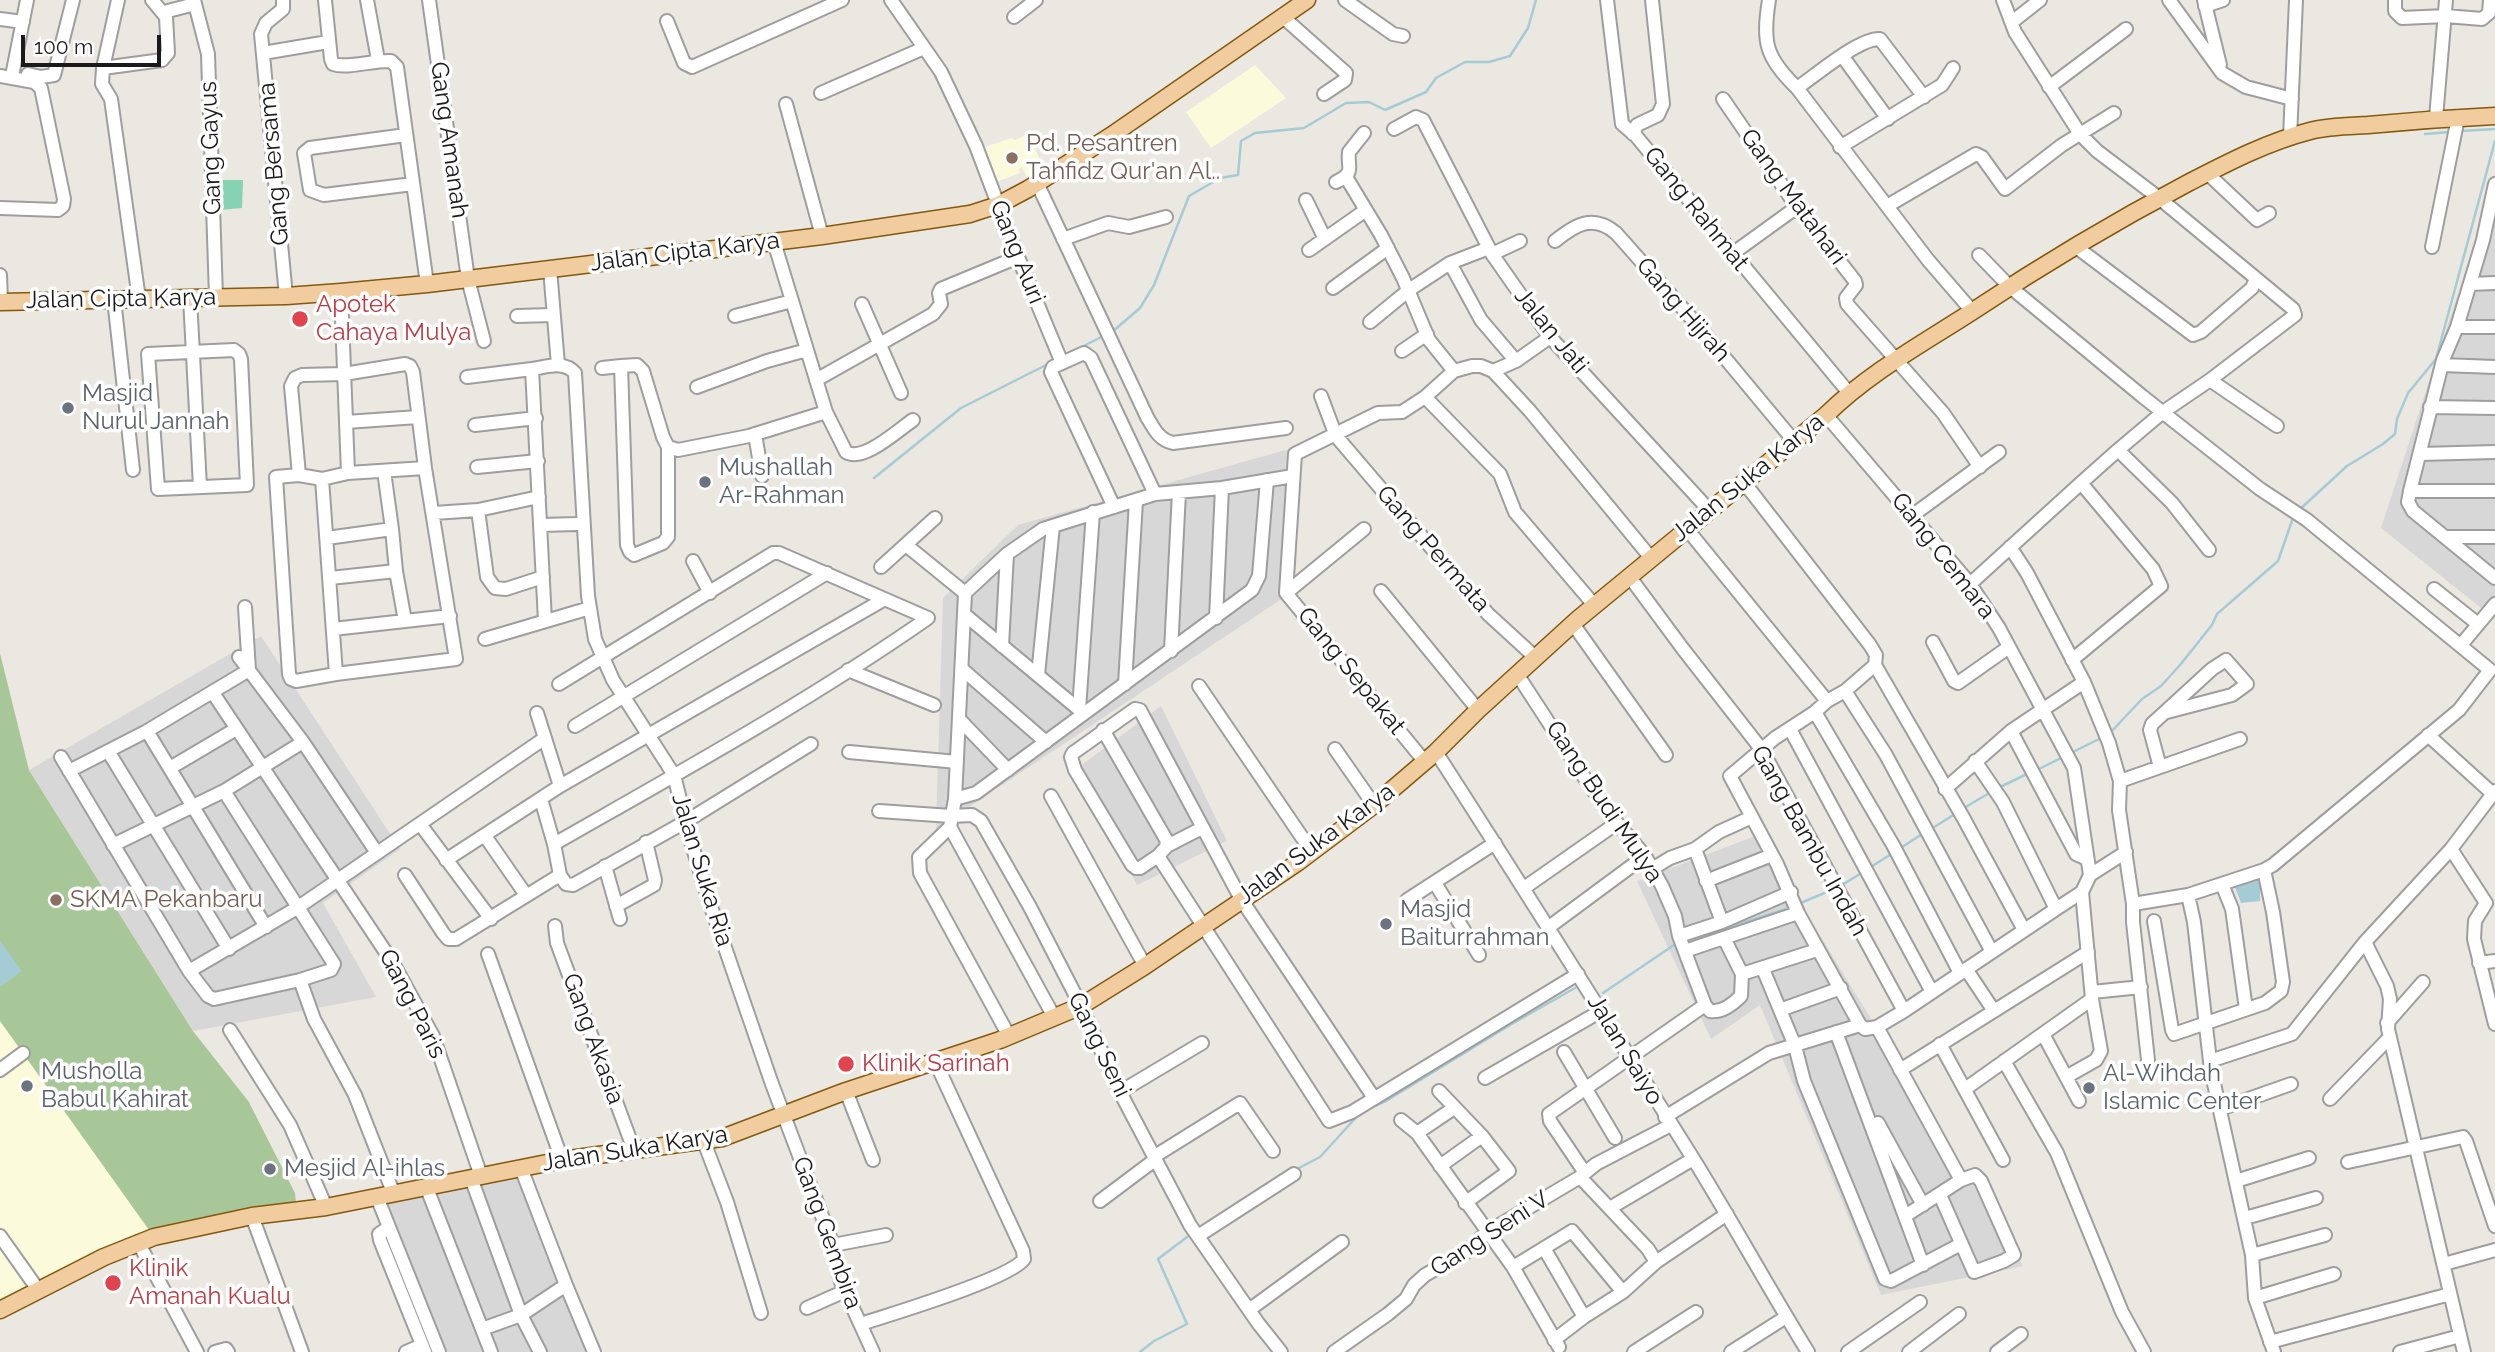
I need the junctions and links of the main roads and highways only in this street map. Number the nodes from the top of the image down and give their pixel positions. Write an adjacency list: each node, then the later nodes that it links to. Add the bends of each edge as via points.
1 (1307, 0): 3 (main road, Jalan Cipta Karya, via 1037,183 998,205 970,214 774,242 341,292)
2 (2495, 116): 4 (main road, Jalan Suka Karya, via 2313,130 2290,137 2159,198 2009,286 1849,393 1535,657 1374,806 1145,967 1081,1006 722,1138 562,1160 326,1207 252,1216 138,1242)
3 (1, 302)
4 (0, 1310)

